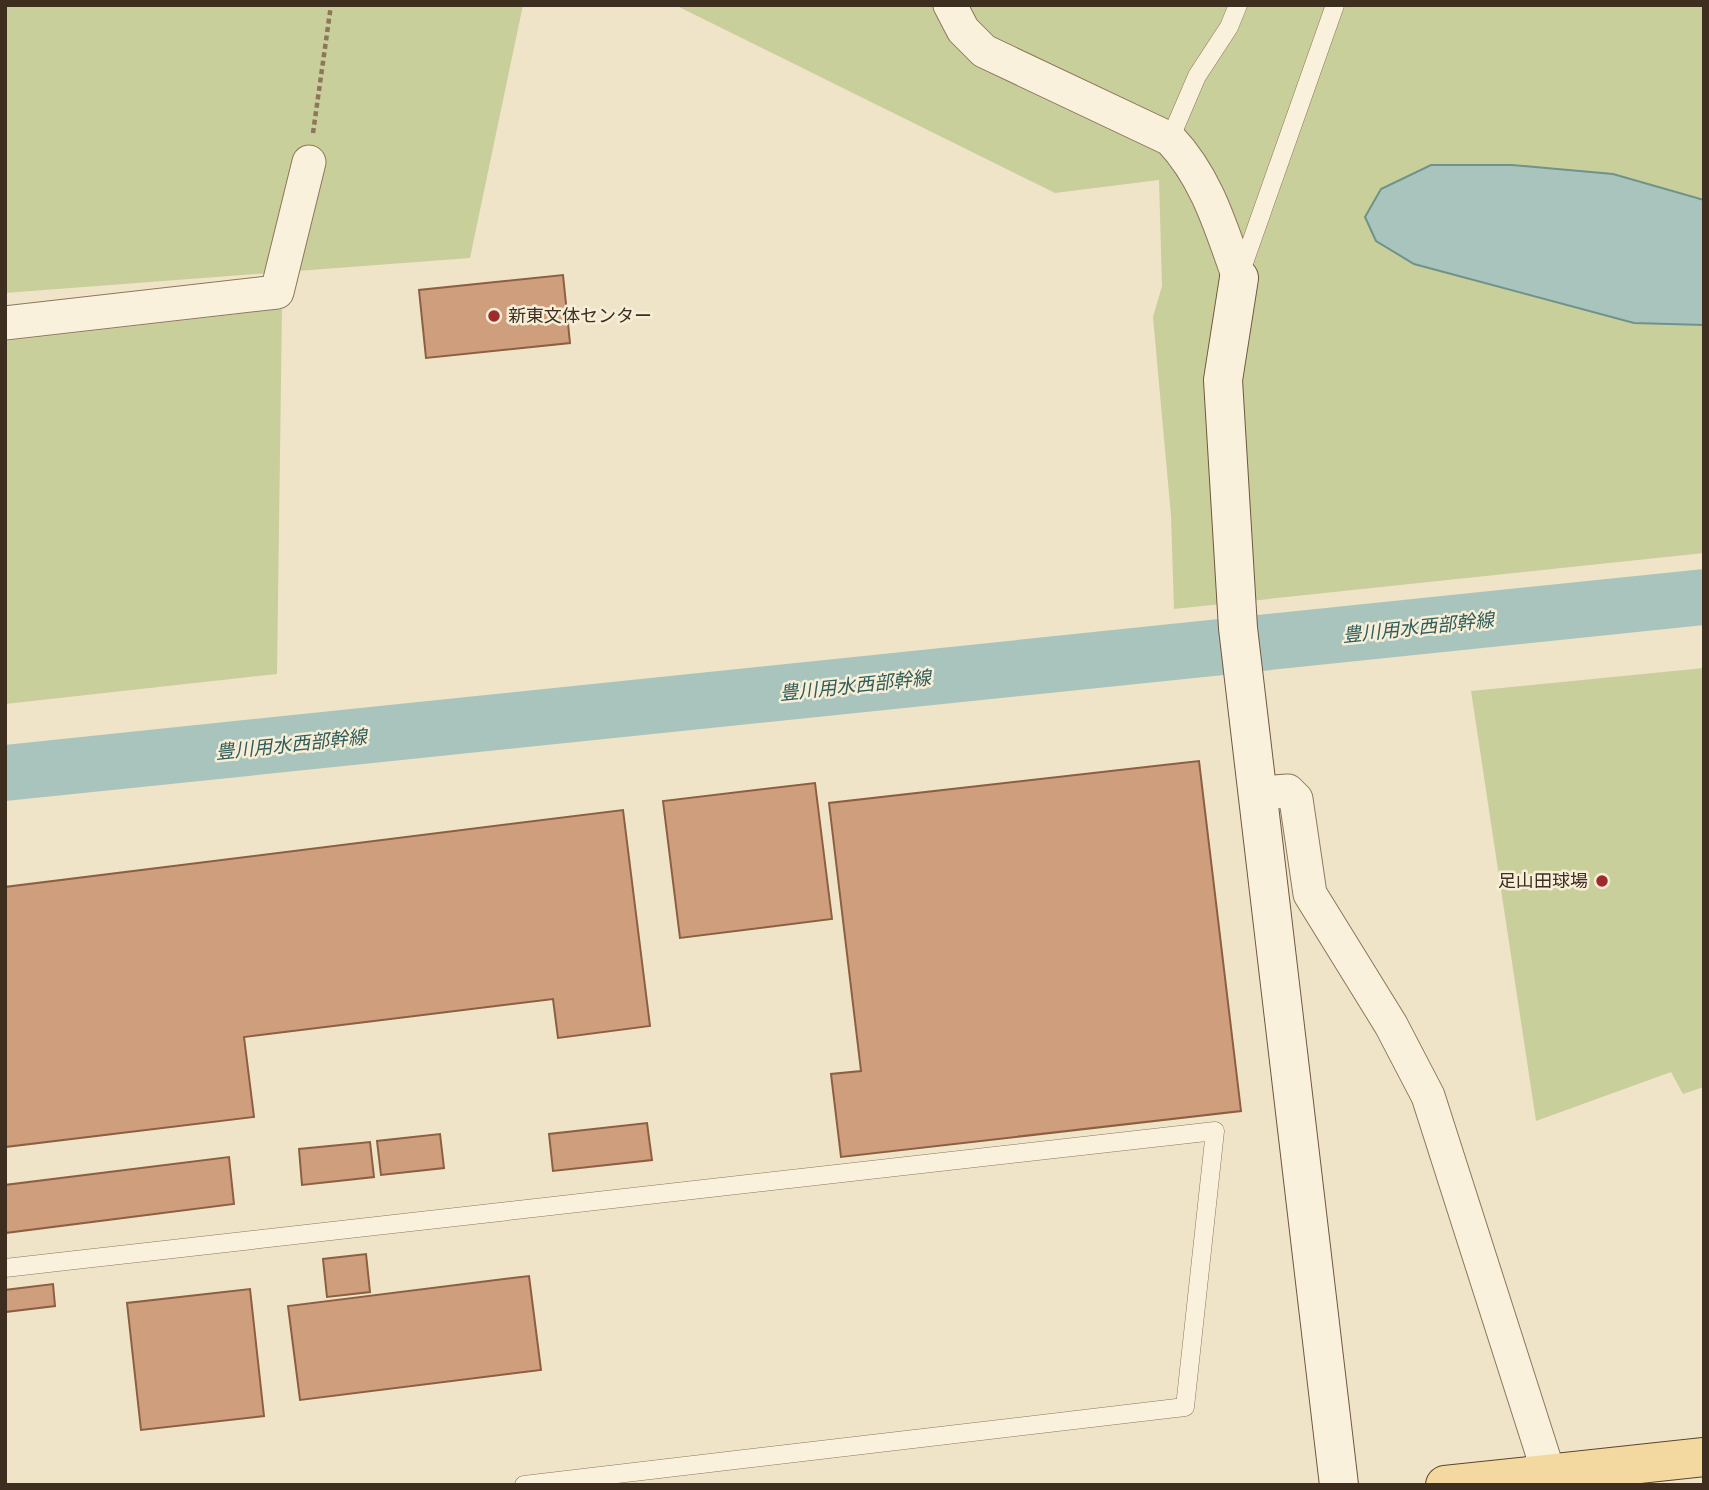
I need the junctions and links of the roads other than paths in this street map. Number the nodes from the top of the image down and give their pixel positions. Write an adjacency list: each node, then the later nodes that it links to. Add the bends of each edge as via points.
1 (950, 5): 4 (street, via 963,30 984,51)
2 (1238, 5): 4 (lane, via 1197,76)
3 (1335, 5): 6 (lane)
4 (1170, 139): 6 (street, via 1190,160 1208,195)
5 (309, 162): 7 (street, via 277,292)
6 (1239, 278): 8 (street, via 1223,380 1240,645)
7 (5, 323)
8 (1257, 793): 11 (street, via 1288,791 1296,799 1310,894 1371,989 1428,1096); 13 (street)
9 (5, 1268): 12 (lane, via 1215,1131 1185,1407)
10 (1704, 1457): 11 (main road)
11 (1549, 1474): 14 (main road)
12 (524, 1485)
13 (1339, 1485)
14 (1445, 1485)

